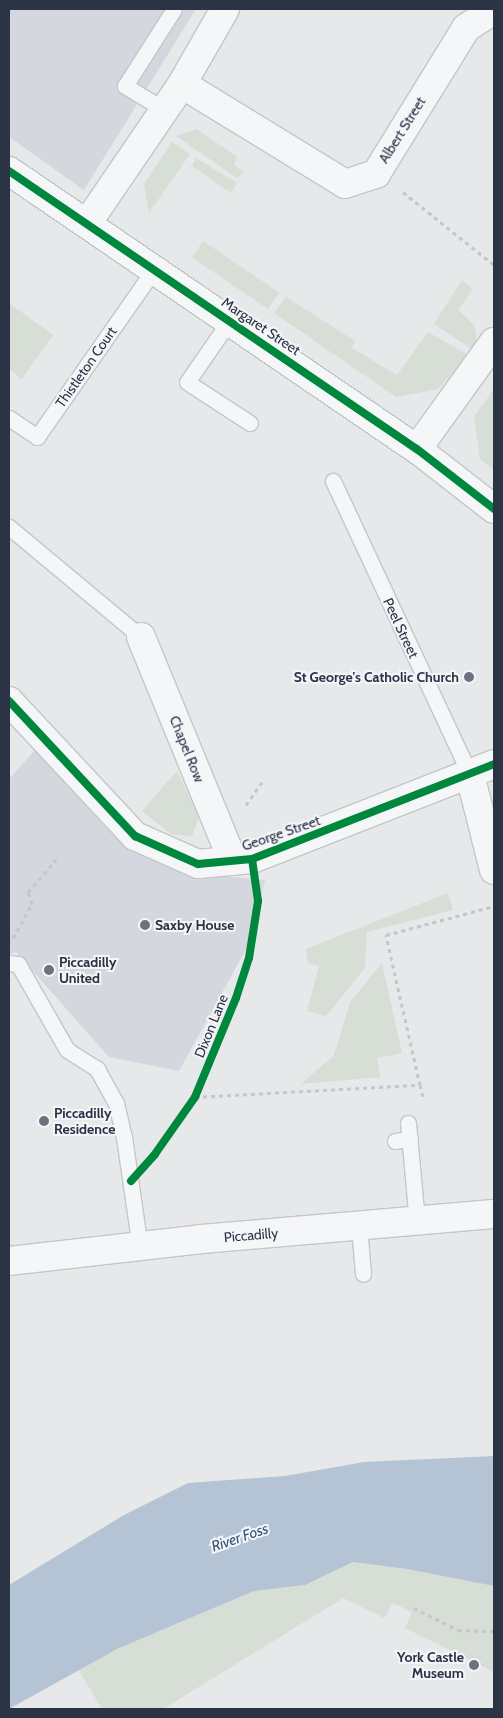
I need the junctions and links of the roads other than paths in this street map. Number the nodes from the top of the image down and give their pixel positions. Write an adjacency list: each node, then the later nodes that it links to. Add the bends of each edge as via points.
1 (174, 9): 5 (lane, via 126,86)
2 (225, 9): 4 (street)
3 (494, 10): 4 (street, Albert Street, via 466,28 376,174 345,184)
4 (182, 84): 5 (street)
5 (165, 110): 7 (street)
6 (9, 171): 7 (street, Margaret Street)
7 (88, 222): 8 (street, Margaret Street)
8 (154, 269): 9 (street, Margaret Street); 11 (lane, Thistleton Court, via 37,436)
9 (230, 320): 12 (lane, via 187,382); 13 (street, Margaret Street)
10 (494, 342): 13 (street)
11 (9, 418)
12 (250, 423)
13 (417, 449): 15 (street, Margaret Street)
14 (333, 482): 19 (lane, Peel Street)
15 (494, 509)
16 (9, 527): 17 (lane)
17 (141, 636): 20 (street, Chapel Row)
18 (9, 701): 20 (street, George Street, via 136,836 198,864)
19 (482, 769): 20 (street, George Street, via 252,859); 21 (street)
20 (233, 861)
21 (494, 870)
22 (9, 962): 29 (lane, via 18,964 67,1050 97,1070 116,1103)
23 (408, 1123): 24 (lane)
24 (410, 1140): 25 (lane); 27 (lane)
25 (395, 1141)
26 (494, 1214): 27 (street, Piccadilly)
27 (417, 1221): 28 (street, Piccadilly)
28 (359, 1226): 29 (street, Piccadilly); 31 (lane)
29 (140, 1248): 30 (street, Piccadilly)
30 (9, 1261)
31 (363, 1274)

